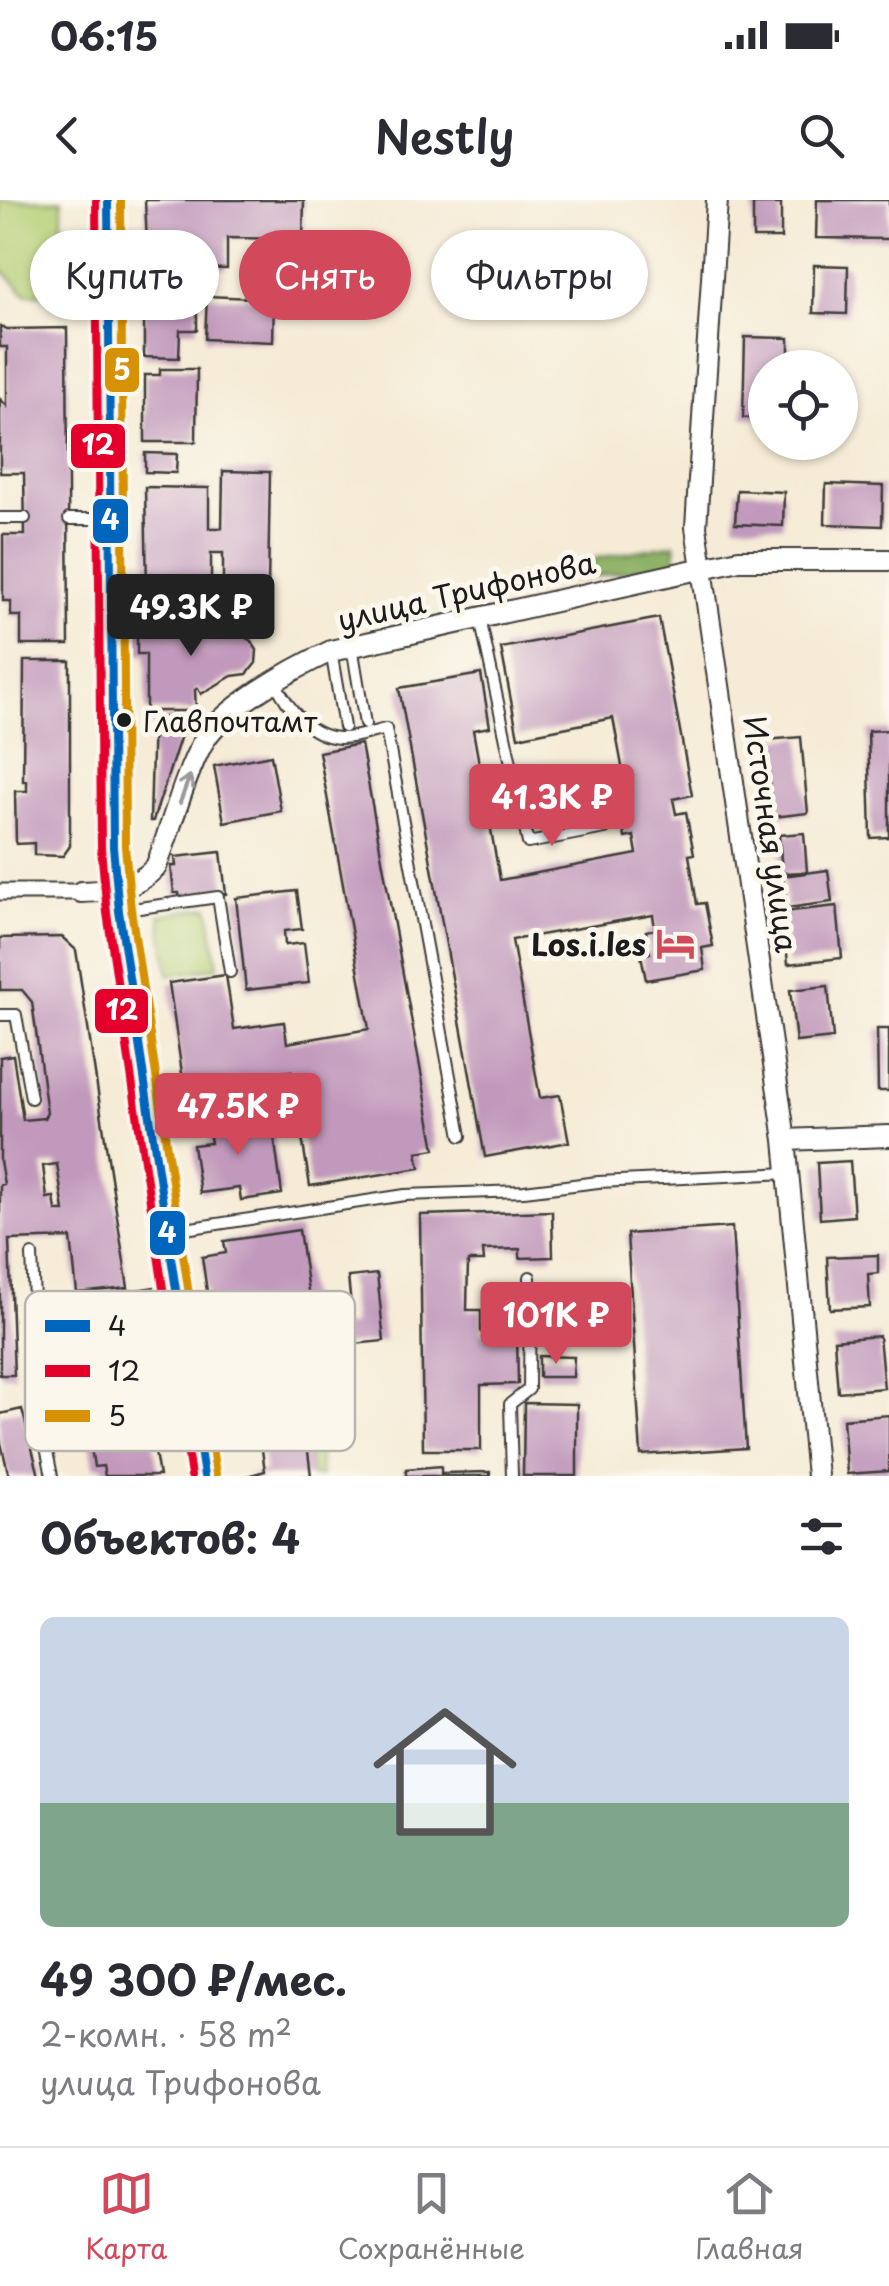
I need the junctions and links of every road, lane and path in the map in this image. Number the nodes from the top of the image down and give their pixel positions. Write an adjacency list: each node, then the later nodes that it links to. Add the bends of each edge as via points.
1 (108, 200): 6 (main road)
2 (717, 200): 8 (street, Источная улица, via 696,527)
3 (0, 518): 4 (lane)
4 (25, 518)
5 (69, 519): 6 (lane)
6 (111, 520): 17 (main road)
7 (889, 560): 8 (street, улица Трифонова, via 739,560)
8 (702, 568): 9 (street, улица Трифонова); 23 (street, Источная улица)
9 (480, 617): 10 (street, улица Трифонова); 14 (lane, via 528,843)
10 (342, 648): 11 (street, улица Трифонова); 12 (lane); 13 (lane)
11 (274, 682): 17 (street, улица Трифонова, one-way to 11, via 156,867 202,742); 21 (lane, via 288,708 313,730 339,738 386,729)
12 (365, 724)
13 (344, 727)
14 (605, 828)
15 (0, 892): 16 (street)
16 (81, 892): 17 (street)
17 (118, 901): 18 (lane, via 218,896); 25 (main road)
18 (230, 972)
19 (0, 1015): 20 (lane, via 16,1015)
20 (31, 1098)
21 (460, 1136)
22 (889, 1136): 23 (street)
23 (786, 1140): 24 (street, Источная улица)
24 (789, 1173): 25 (lane, via 405,1195); 36 (street, Источная улица)
25 (166, 1232): 28 (main road)
26 (32, 1254): 29 (lane)
27 (530, 1277): 35 (lane, via 529,1389 510,1404)
28 (174, 1290): 30 (lane)
29 (34, 1291)
30 (168, 1291)
31 (47, 1451): 33 (lane)
32 (200, 1451): 34 (main road)
33 (52, 1476)
34 (204, 1476)
35 (512, 1476)
36 (818, 1476)

